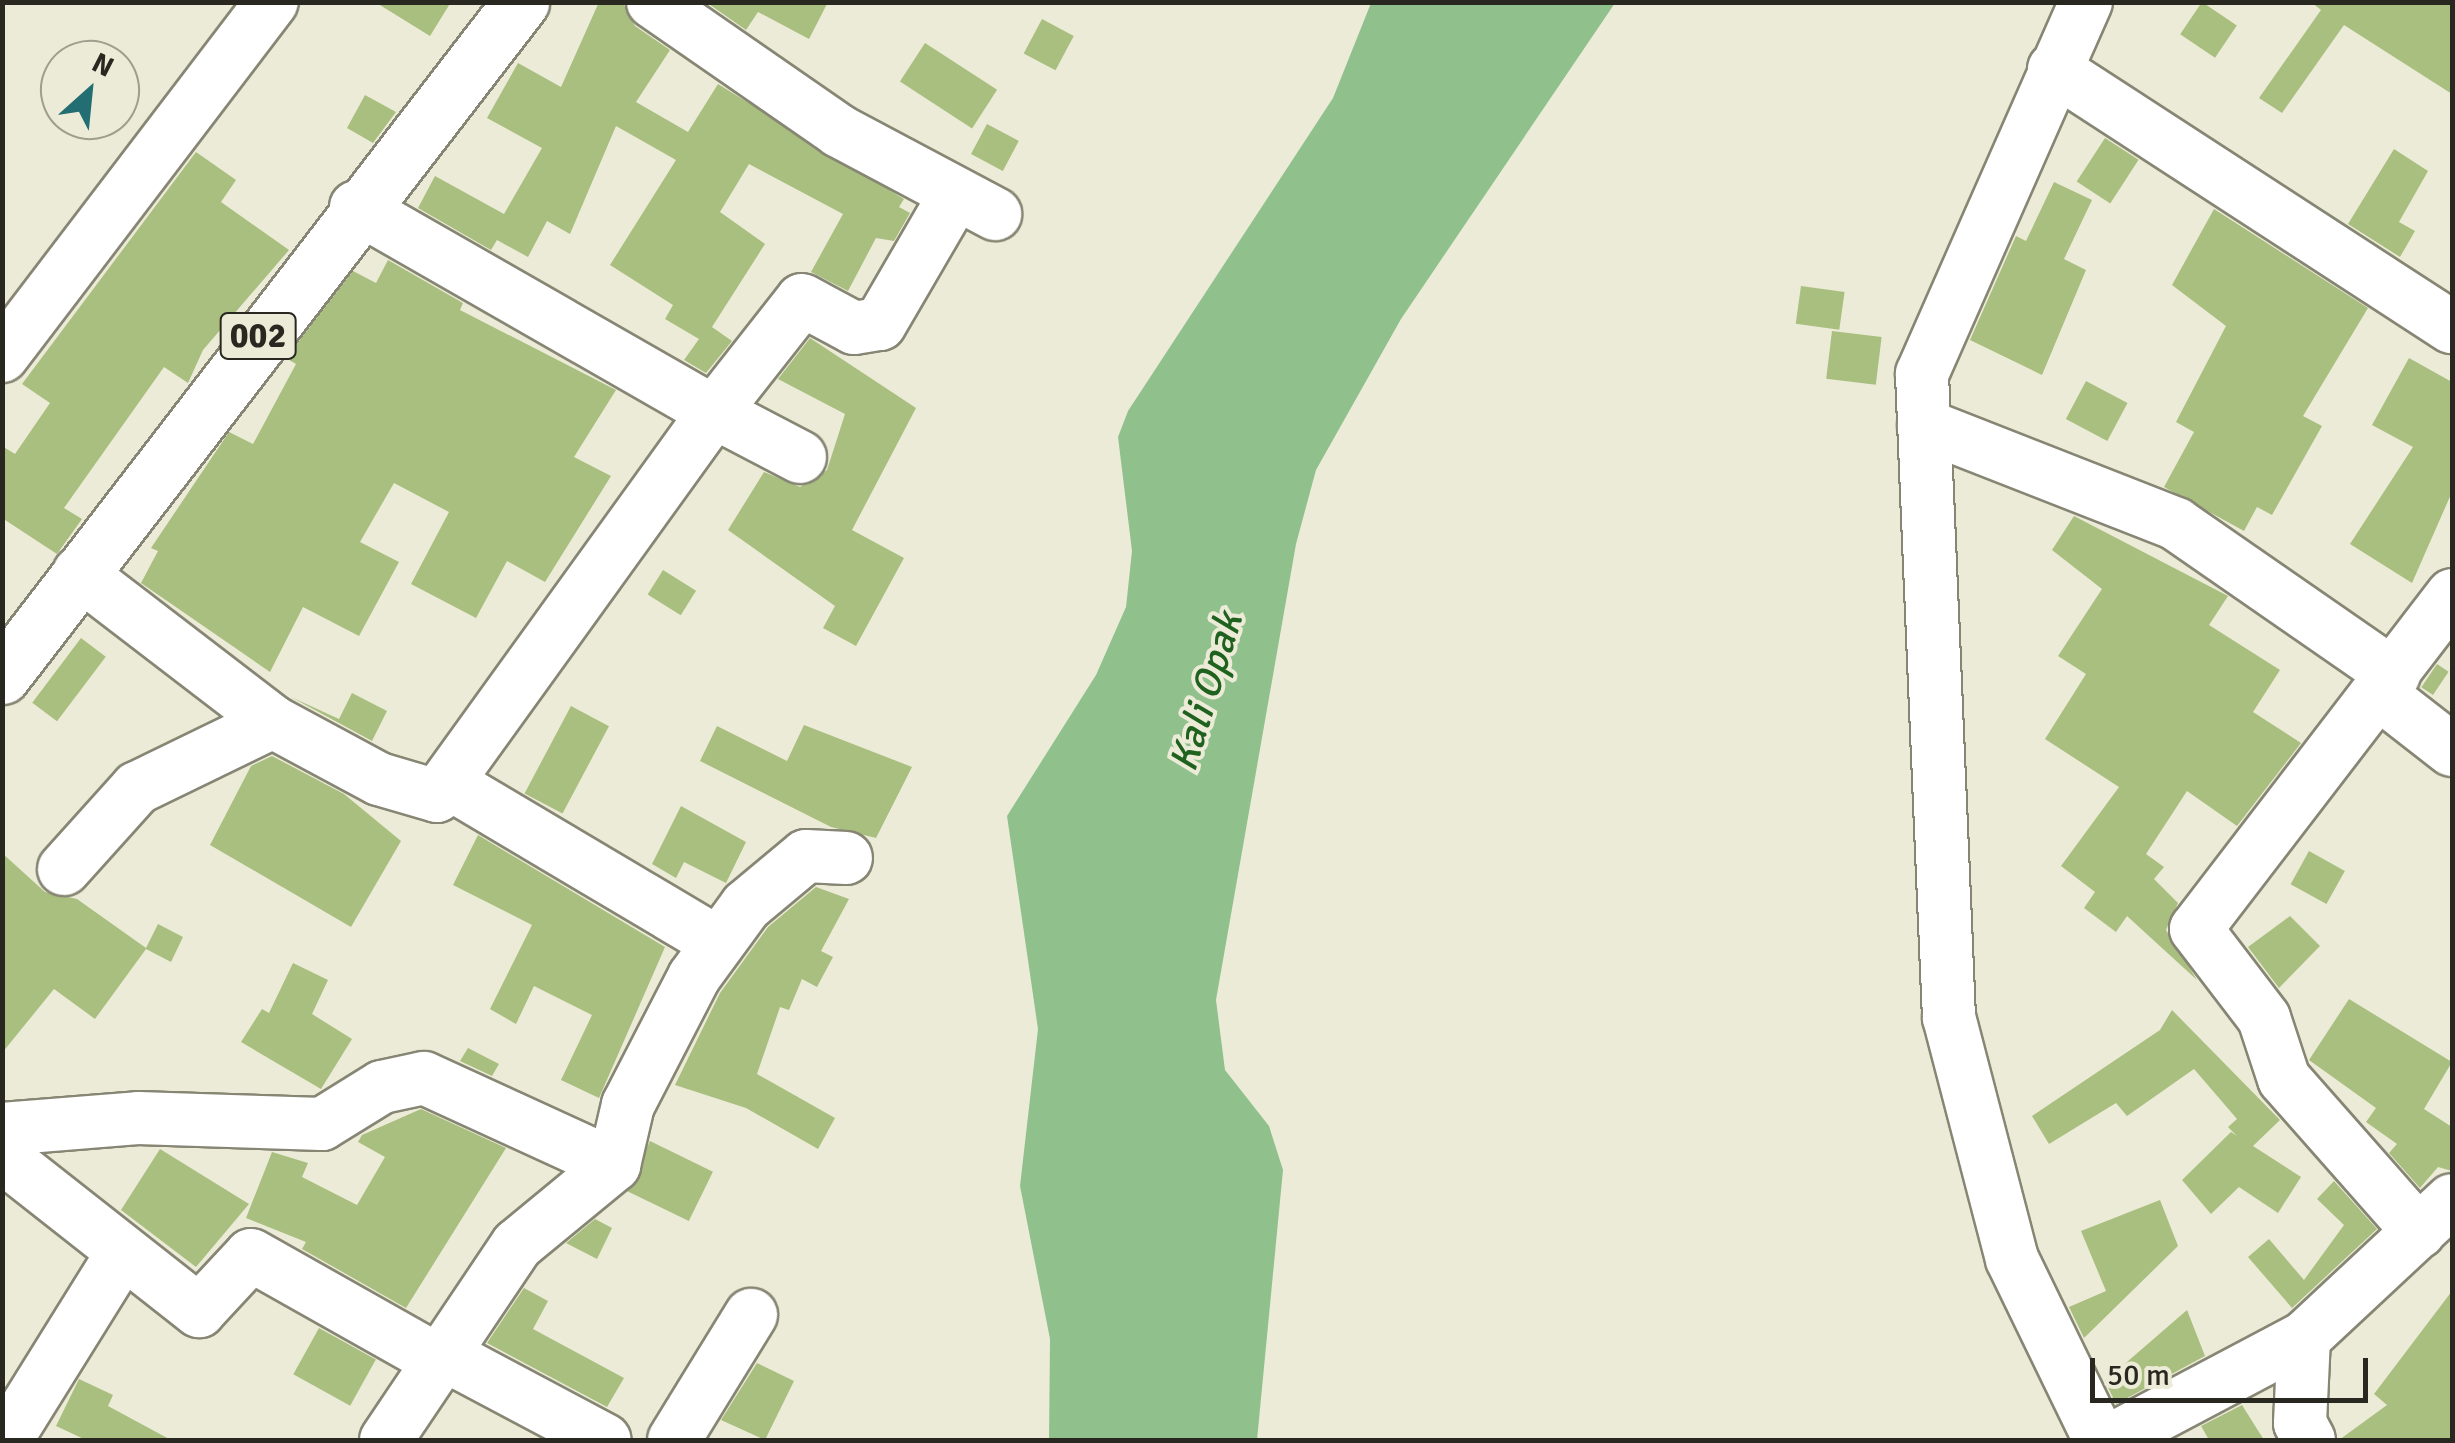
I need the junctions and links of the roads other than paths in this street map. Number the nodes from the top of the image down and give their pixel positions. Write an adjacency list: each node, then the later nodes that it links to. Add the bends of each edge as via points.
1 (272, 2): 8 (street)
2 (520, 2): 6 (main road, 002)
3 (653, 2): 9 (street, via 838,131 974,206 880,324 854,328 802,300)
4 (2086, 2): 5 (street)
5 (2054, 69): 7 (street); 10 (street, via 1933,334 1922,374)
6 (356, 207): 9 (street); 12 (main road, 002)
7 (2452, 326)
8 (2, 356)
9 (714, 412): 11 (street); 18 (street)
10 (1924, 425): 15 (street, via 2176,524); 34 (street, via 1949,1017 2012,1259)
11 (800, 458)
12 (79, 574): 14 (main road, 002); 16 (street)
13 (2452, 595): 15 (street)
14 (2, 676)
15 (2387, 684): 17 (street); 25 (street, via 2196,930 2264,1018 2284,1080)
16 (273, 722): 18 (street, via 424,797); 20 (street, via 136,788)
17 (2452, 750)
18 (452, 785): 21 (street)
19 (846, 858): 21 (street, via 806,856)
20 (64, 869)
21 (718, 943): 24 (street, via 628,1105)
22 (2, 1129): 24 (street, via 138,1118 322,1124 382,1087 424,1078)
23 (2, 1156): 26 (street)
24 (614, 1165): 29 (street, via 517,1245)
25 (2436, 1216): 28 (street)
26 (121, 1255): 29 (street, via 199,1311 212,1308 251,1255); 30 (street)
27 (751, 1315): 33 (street)
28 (2304, 1338): 35 (street); 36 (street, via 2300,1423)
29 (441, 1357): 31 (street); 32 (street)
30 (23, 1434)
31 (386, 1440)
32 (605, 1440)
33 (674, 1440)
34 (2100, 1440)
35 (2111, 1440)
36 (2309, 1440)

